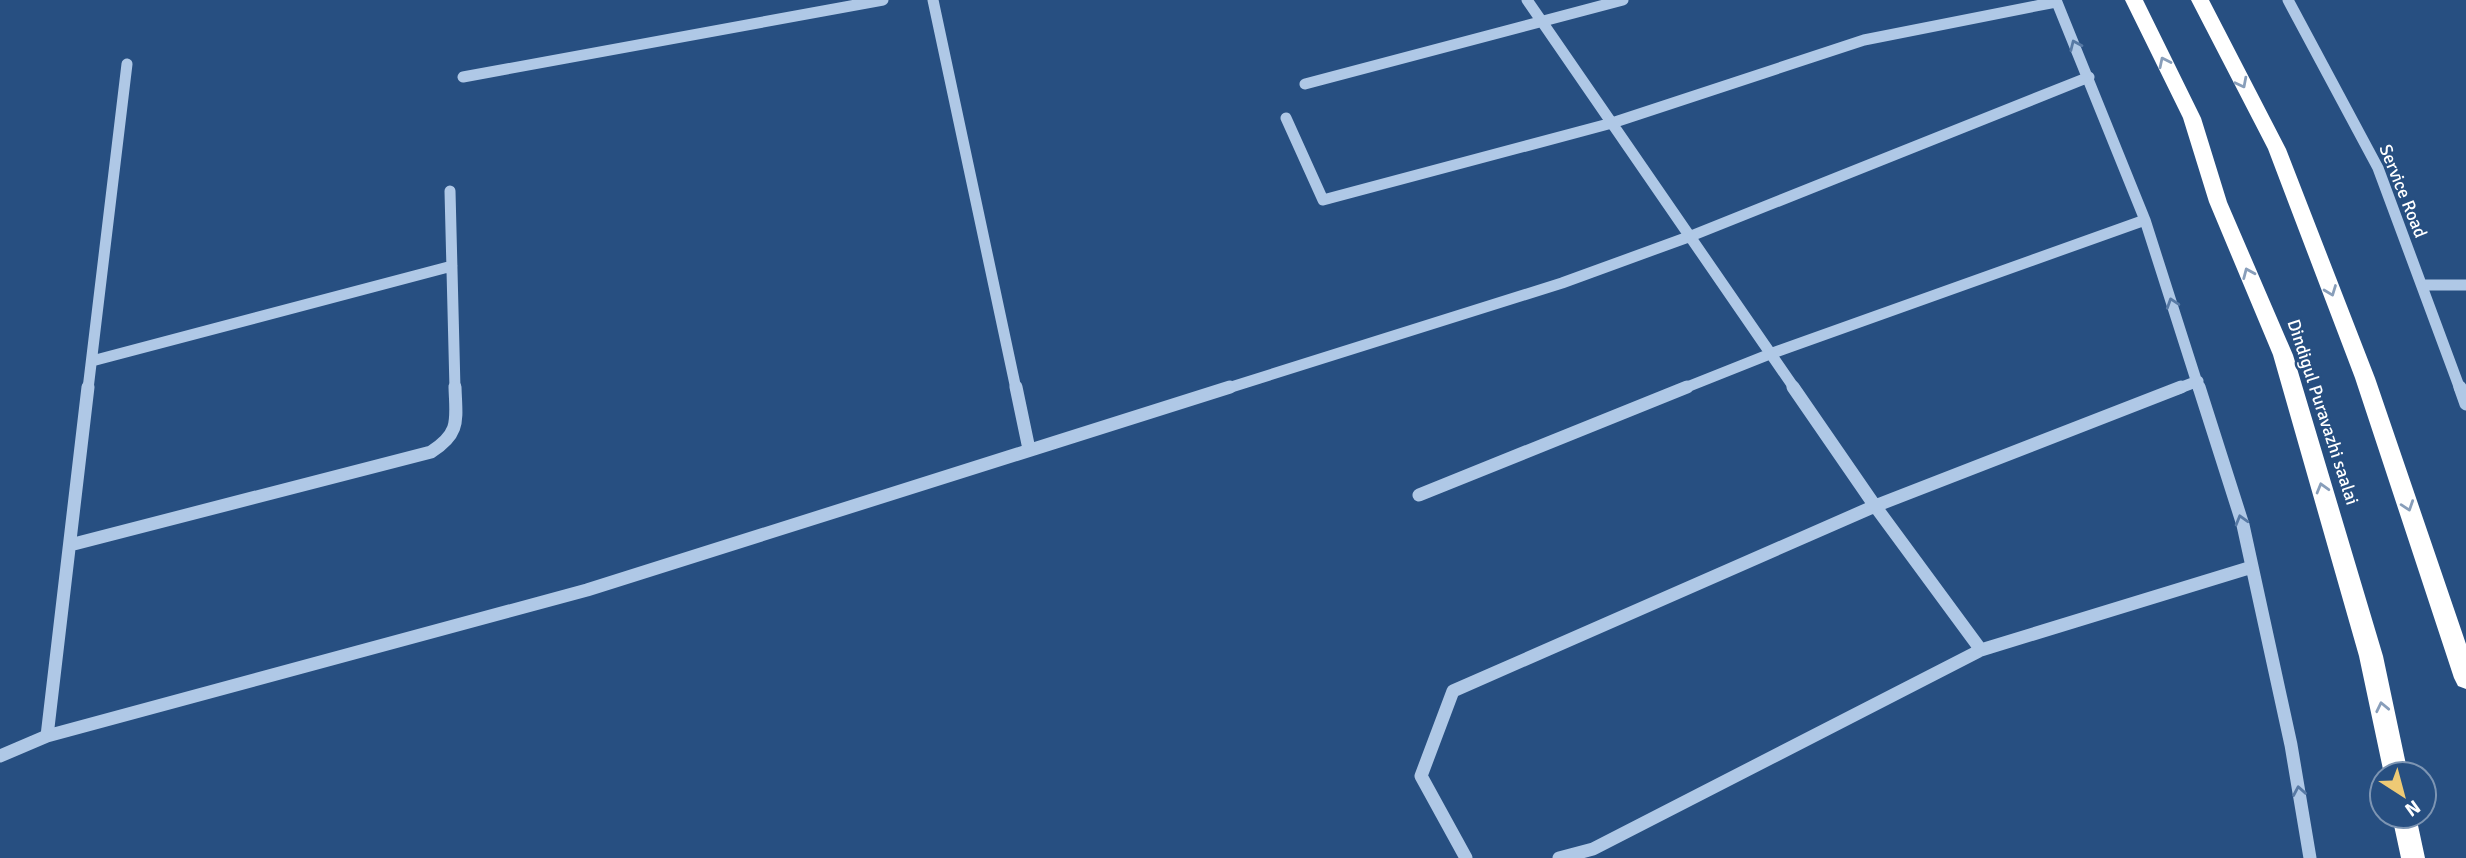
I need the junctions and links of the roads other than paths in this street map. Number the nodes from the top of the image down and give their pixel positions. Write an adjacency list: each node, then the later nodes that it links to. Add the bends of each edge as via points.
1 (883, 0): 11 (street)
2 (933, 0): 26 (street)
3 (1527, 0): 9 (street)
4 (1623, 0): 9 (street)
5 (2134, 0): 35 (highway, Dindigul Puravazhi saalai, one-way to 5, via 2371,656 2283,355 2218,202 2192,118)
6 (2200, 0): 32 (highway, one-way to 32, via 2277,149 2365,378)
7 (2288, 0): 20 (street, Service Road, via 2378,168)
8 (2056, 1): 12 (street, one-way to 8); 15 (street, via 1864,40)
9 (1544, 23): 13 (street); 15 (street)
10 (127, 64): 23 (street)
11 (463, 77)
12 (2089, 77): 17 (street); 18 (street)
13 (1305, 84)
14 (1286, 118): 15 (street, via 1323,200)
15 (1612, 123): 18 (street)
16 (450, 191): 19 (street)
17 (2145, 220): 22 (street); 24 (street, one-way to 17)
18 (1690, 236): 22 (street); 26 (street, via 1562,283)
19 (452, 266): 23 (street); 29 (street, via 456,426 449,441 431,452)
20 (2422, 285): 21 (street); 25 (street, Service Road)
21 (2466, 285)
22 (1770, 354): 27 (street); 28 (street)
23 (92, 361): 29 (street)
24 (2198, 382): 28 (street); 30 (street, one-way to 24)
25 (2466, 404)
26 (1029, 449): 33 (street, via 587,590)
27 (1419, 495)
28 (1875, 506): 31 (street); 37 (street, via 1453,691 1422,776)
29 (70, 545): 33 (street)
30 (2252, 567): 31 (street); 39 (street, one-way to 30)
31 (1981, 650): 38 (street, via 1593,849)
32 (2466, 678)
33 (47, 736): 34 (street)
34 (0, 757)
35 (2393, 760)
36 (2407, 830): 40 (highway)
37 (1466, 858)
38 (1559, 858)
39 (2310, 858)
40 (2413, 858)

